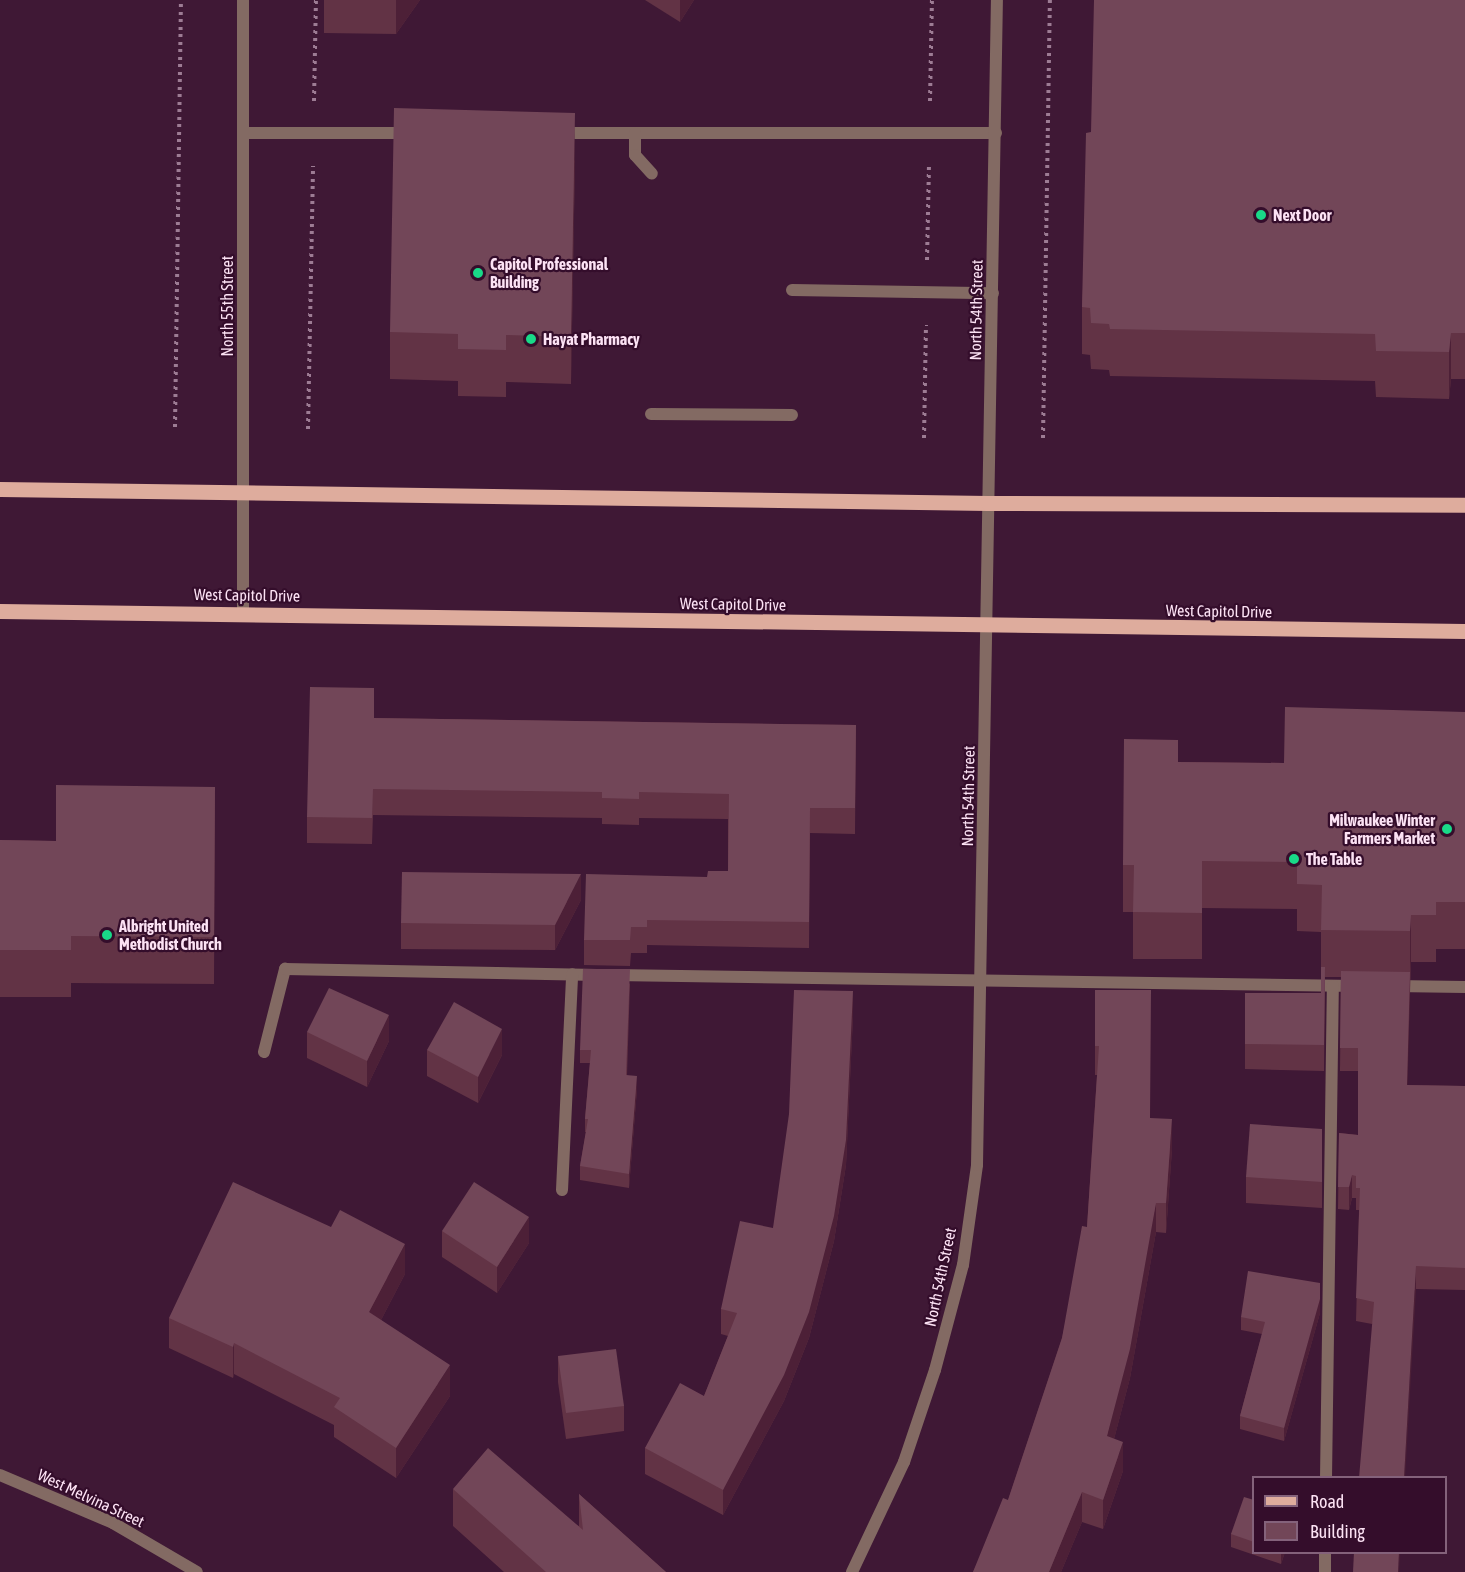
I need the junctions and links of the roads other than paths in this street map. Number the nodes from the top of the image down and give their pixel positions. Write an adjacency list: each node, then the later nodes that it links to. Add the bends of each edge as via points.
1 (243, 0): 3 (street, North 55th Street)
2 (997, 0): 7 (street, North 54th Street)
3 (243, 133): 4 (street); 14 (street, North 55th Street)
4 (421, 133)
5 (552, 133): 6 (street)
6 (635, 133): 7 (street); 8 (street, via 635,155)
7 (996, 133): 10 (street, North 54th Street)
8 (652, 174)
9 (792, 290): 10 (street)
10 (993, 293): 15 (street, North 54th Street)
11 (651, 414): 12 (street)
12 (792, 415)
13 (0, 489): 14 (main road)
14 (243, 490): 15 (main road); 18 (street, North 55th Street)
15 (988, 503): 16 (main road); 19 (street, North 54th Street)
16 (1465, 505)
17 (0, 611): 18 (main road, West Capitol Drive)
18 (243, 612): 19 (main road, West Capitol Drive)
19 (988, 626): 20 (main road, West Capitol Drive); 22 (street, North 54th Street)
20 (1465, 631)
21 (572, 974): 22 (street); 25 (street, via 285,969); 26 (street)
22 (982, 981): 23 (street); 31 (street, North 54th Street, via 977,1165 963,1265 935,1370 904,1462)
23 (1333, 986): 24 (street); 28 (street)
24 (1465, 987)
25 (264, 1052)
26 (562, 1190)
27 (0, 1475): 30 (street, West Melvina Street, via 112,1523)
28 (1326, 1476)
29 (1325, 1554): 32 (street)
30 (197, 1572)
31 (852, 1572)
32 (1325, 1572)

